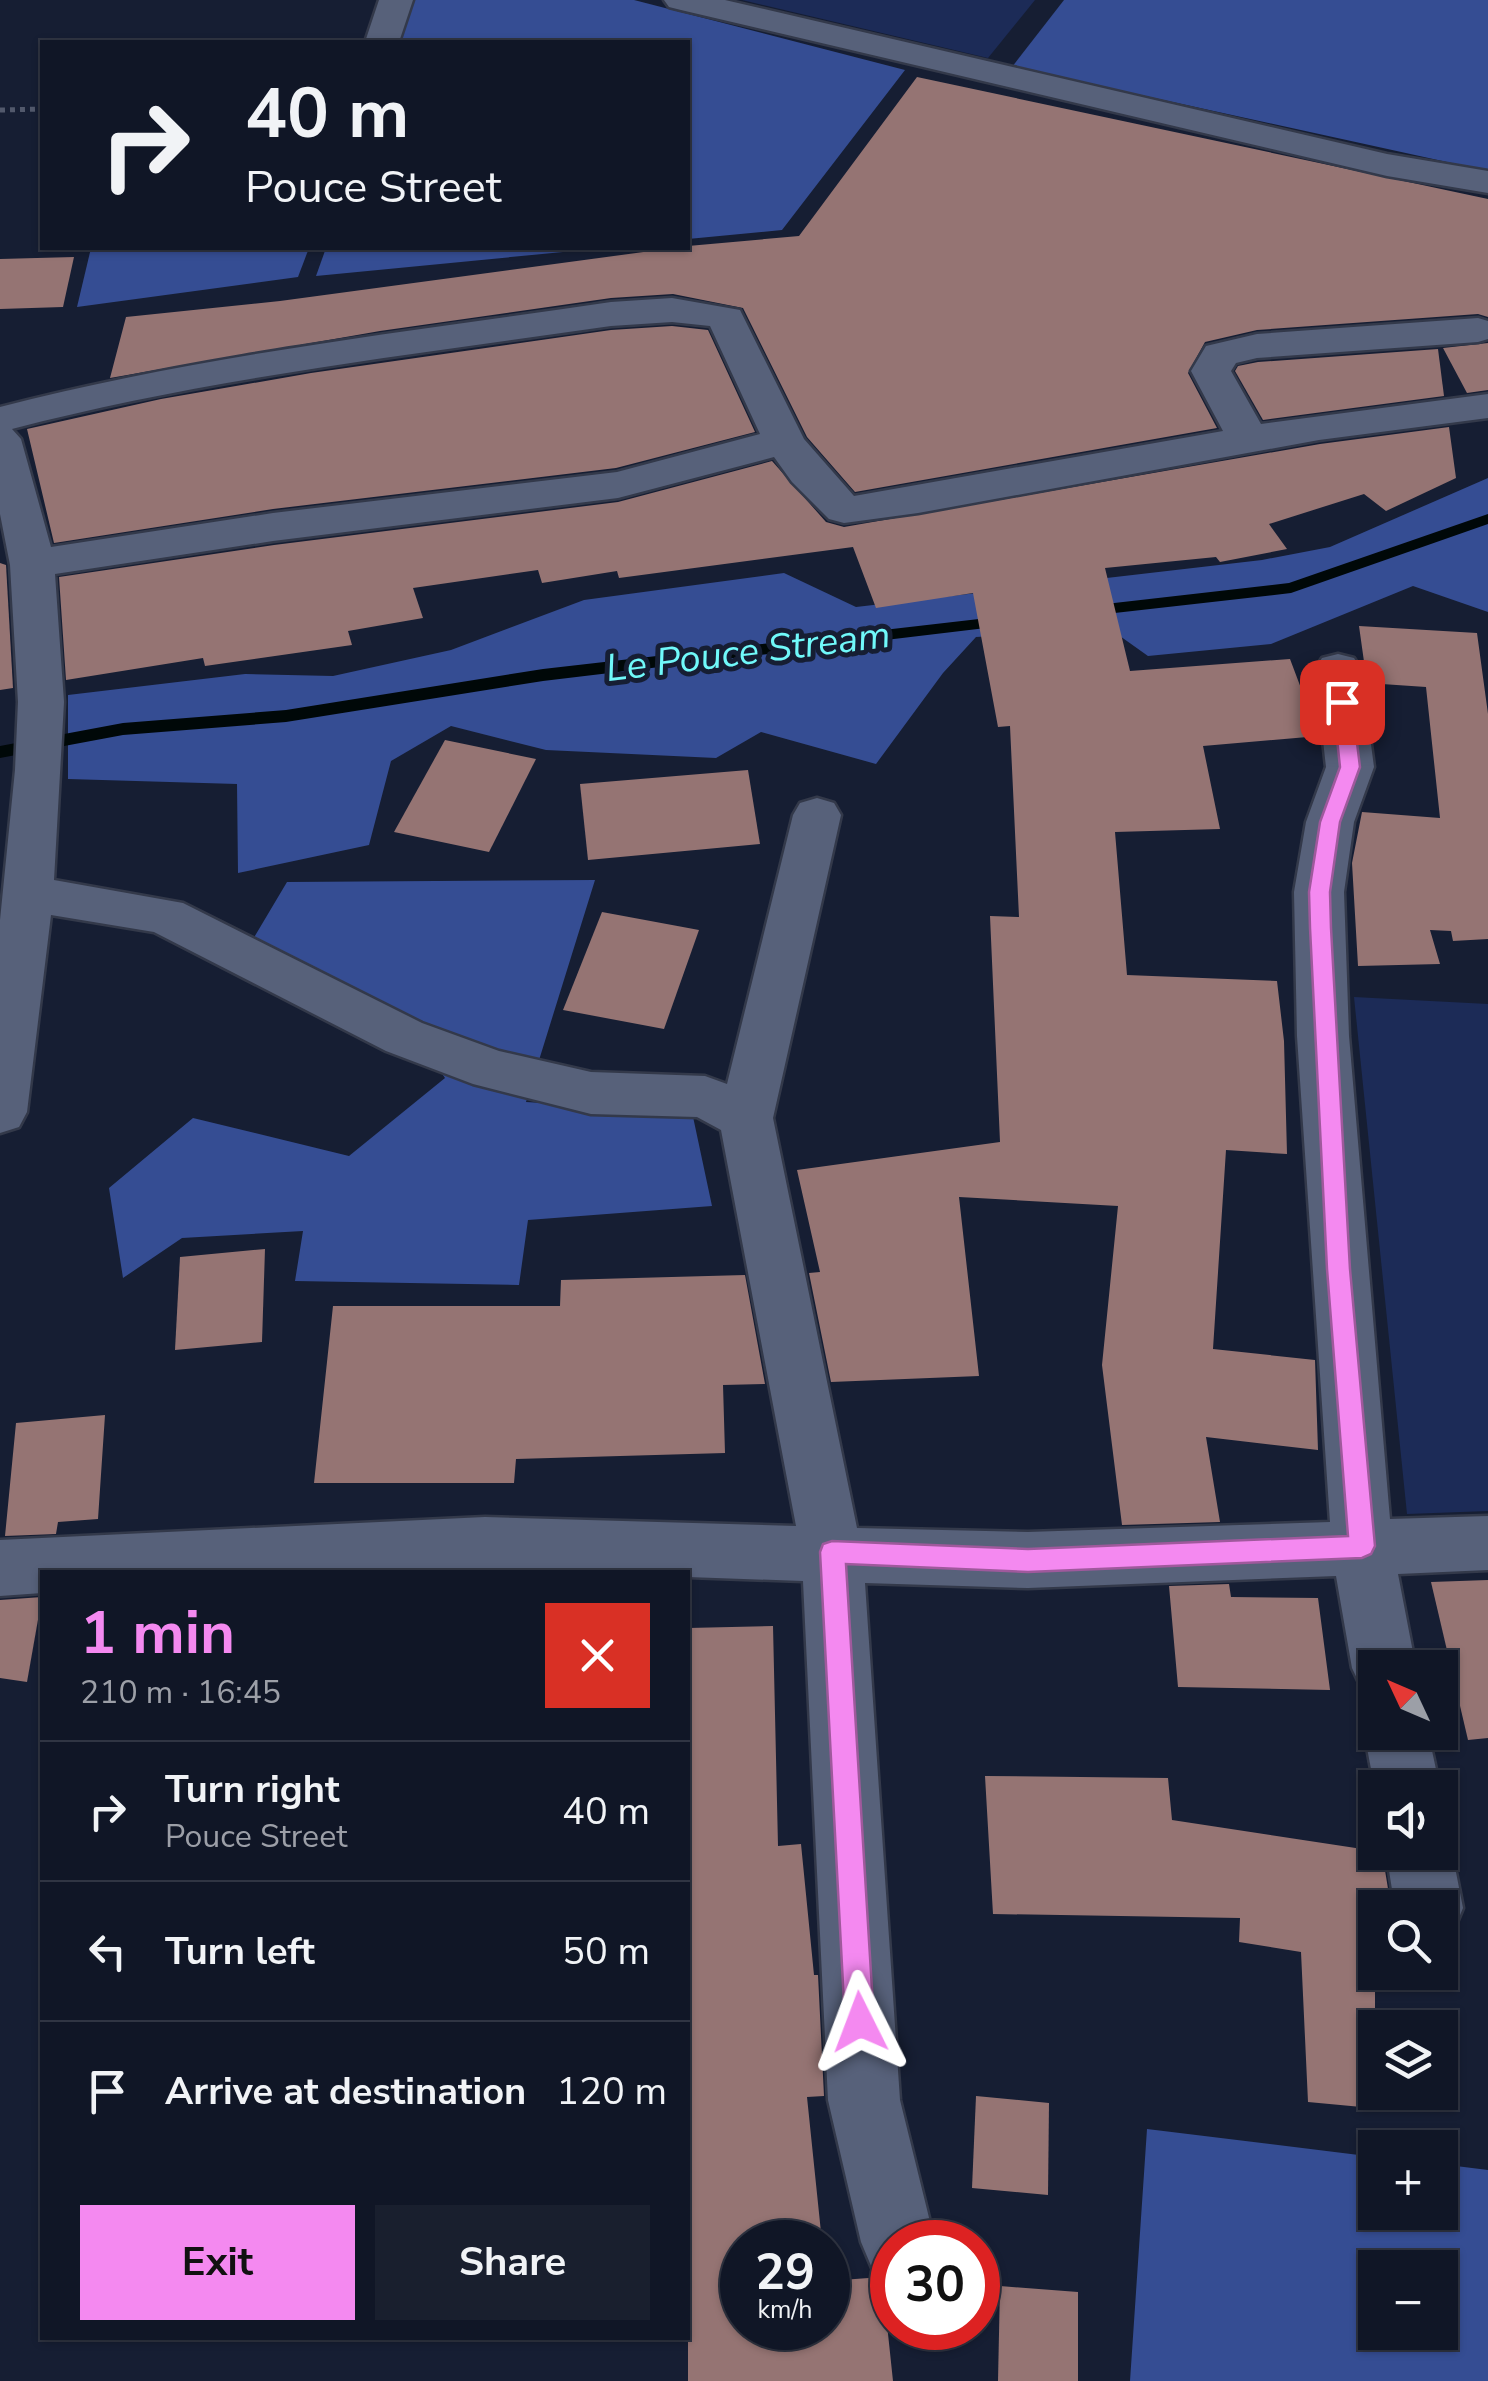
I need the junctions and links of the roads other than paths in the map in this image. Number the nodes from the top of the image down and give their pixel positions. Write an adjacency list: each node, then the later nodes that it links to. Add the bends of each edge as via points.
1 (396, 0): 3 (street)
2 (681, 0): 4 (street, via 1368,161)
3 (383, 40)
4 (1488, 182)
5 (1478, 330): 8 (street, via 1257,346 1220,355 1211,371)
6 (1488, 406): 8 (street, via 1388,414)
7 (0, 420): 10 (street, via 74,399 266,366 700,309 726,318)
8 (1248, 438): 10 (street, via 963,495 844,510)
9 (0, 439): 11 (street)
10 (784, 441): 11 (street, via 618,485 273,526)
11 (32, 564): 14 (street, via 42,683)
12 (1338, 669): 18 (street, via 1350,767 1330,822 1320,892 1322,982)
13 (818, 814): 16 (street)
14 (27, 893): 15 (street); 16 (street, via 164,916 404,1038 492,1070 591,1093 705,1097)
15 (0, 1112)
16 (746, 1118): 19 (street)
17 (1488, 1543): 18 (street)
18 (1362, 1546): 19 (street, via 1028,1560); 21 (street)
19 (832, 1552): 20 (street, via 485,1544); 22 (street, via 864,2100)
20 (0, 1568)
21 (1381, 1650)
22 (893, 2220)

